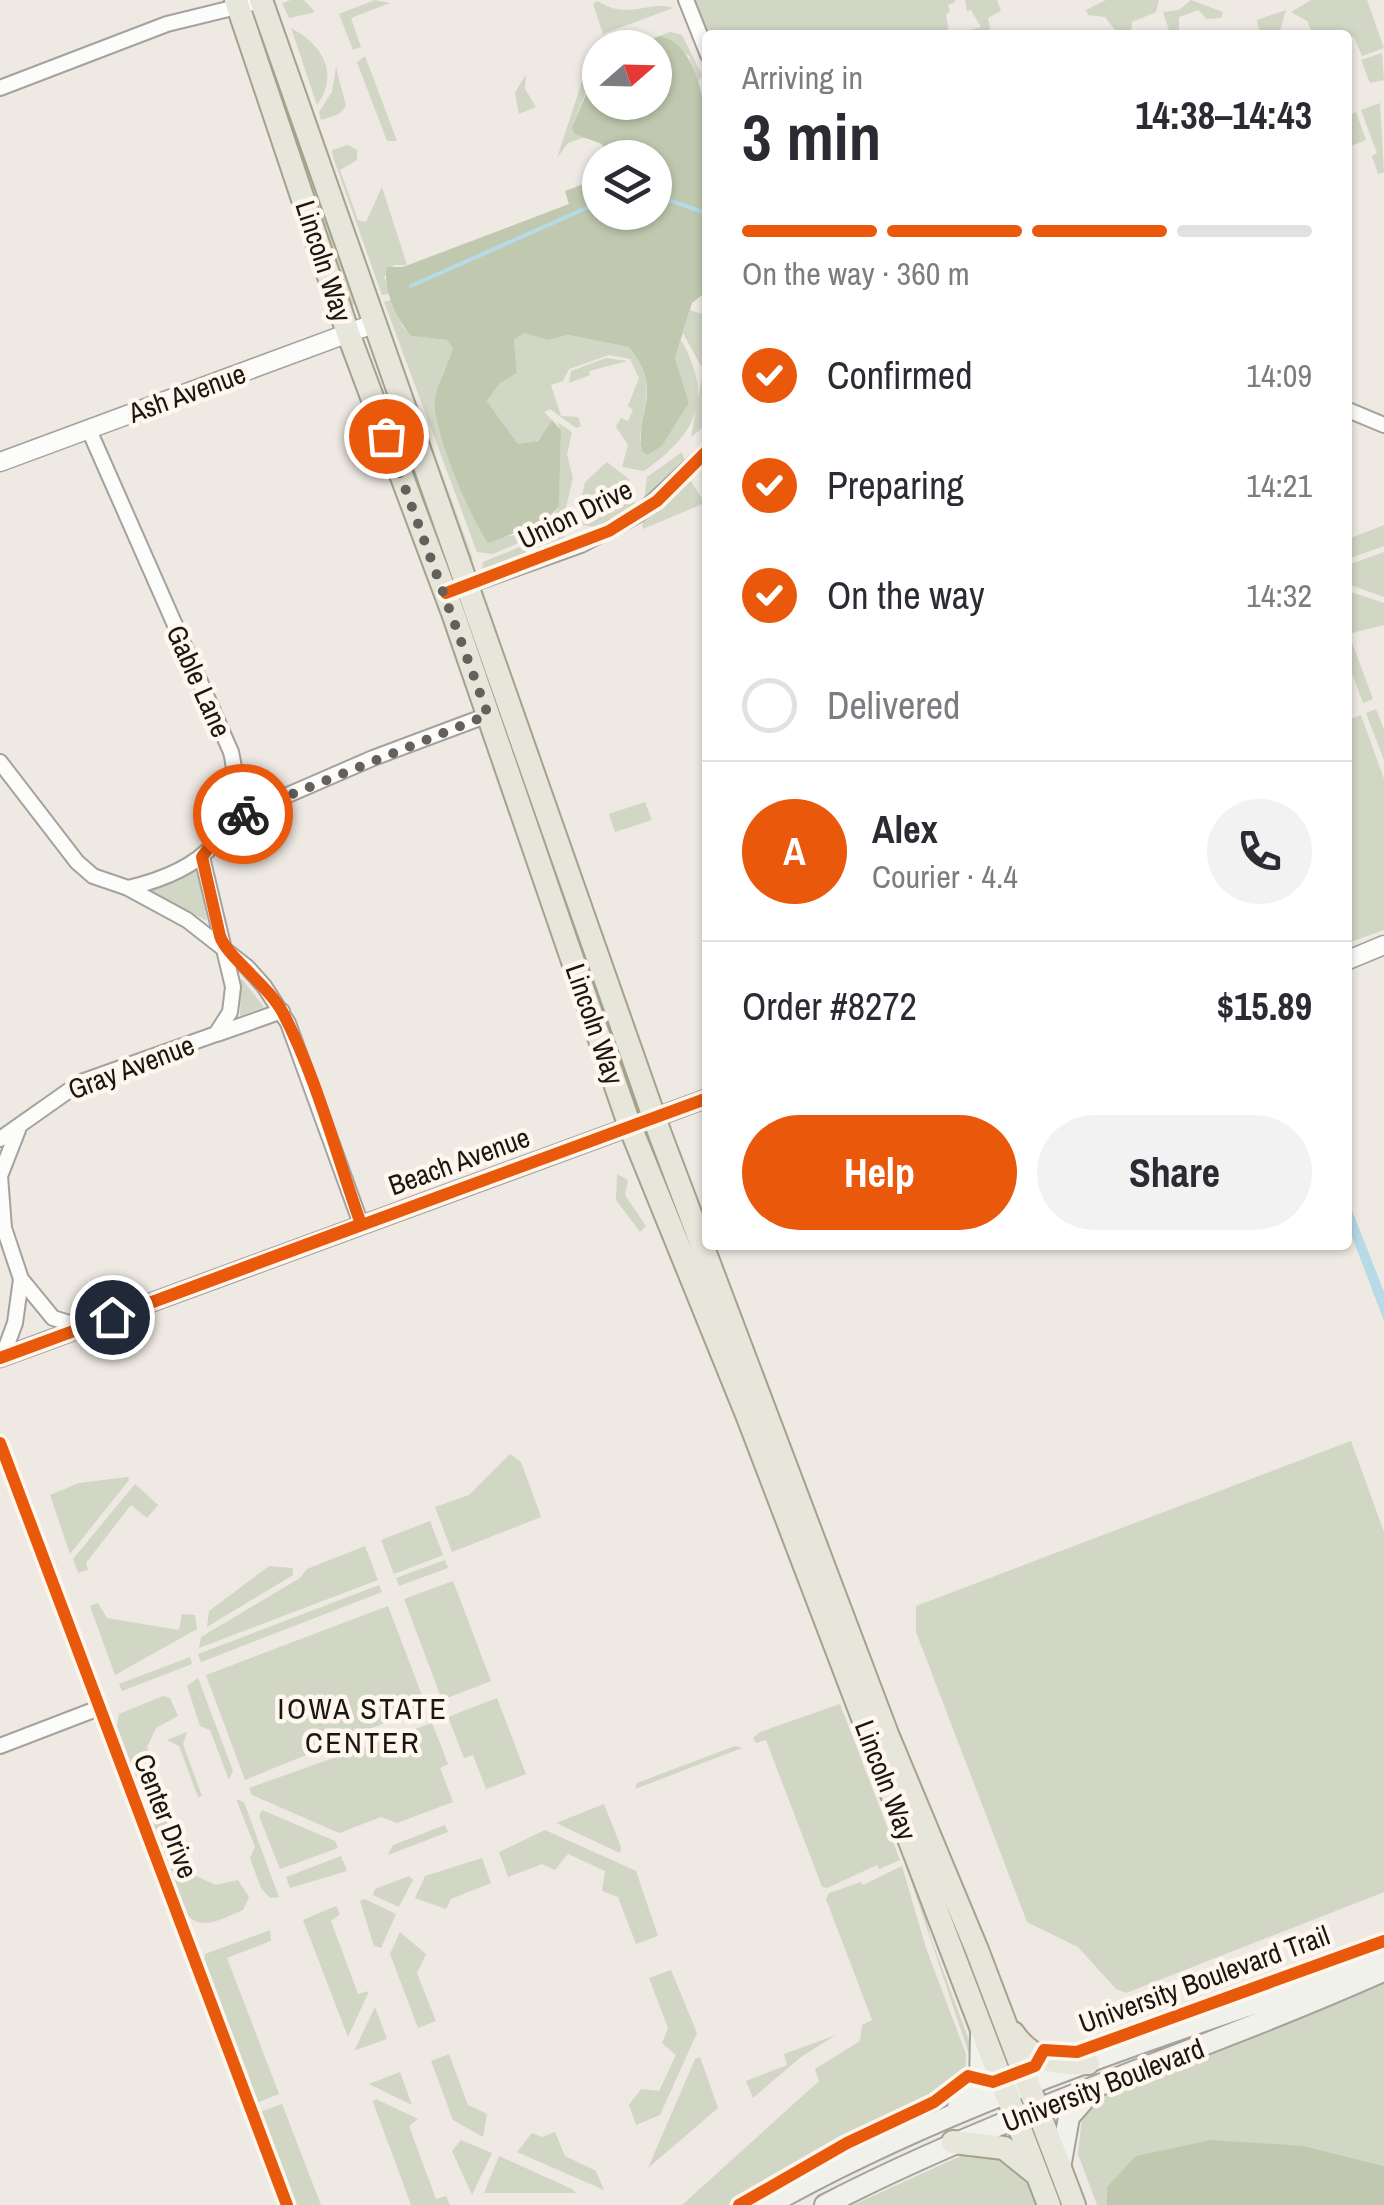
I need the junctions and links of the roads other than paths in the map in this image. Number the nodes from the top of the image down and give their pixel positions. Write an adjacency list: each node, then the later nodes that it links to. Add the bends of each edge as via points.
1 (686, 0): 3 (street)
2 (252, 2): 4 (street, via 164,26); 5 (main road, Lincoln Way); 6 (main road, Lincoln Way)
3 (702, 41)
4 (0, 88)
5 (373, 324): 6 (street, Ash Avenue); 12 (main road, Lincoln Way)
6 (348, 333): 9 (street, Ash Avenue); 13 (main road, Lincoln Way)
7 (1352, 412): 8 (street)
8 (1384, 425)
9 (89, 430): 11 (street, Ash Avenue); 16 (street, Gable Lane, via 231,752 238,780)
10 (702, 456): 12 (street, Union Drive, via 639,514 581,545)
11 (0, 462)
12 (469, 585): 13 (street, Union Drive); 25 (main road, Lincoln Way)
13 (446, 594): 14 (main road, Lincoln Way)
14 (488, 715): 16 (street); 26 (main road, Lincoln Way)
15 (0, 763): 18 (street, via 76,862)
16 (228, 821): 17 (street, Gable Lane)
17 (202, 857): 18 (street, Gable Lane, via 162,880); 20 (street, Gray Avenue)
18 (128, 888): 20 (street)
19 (1384, 945): 21 (street)
20 (222, 946): 22 (street); 23 (street, Gray Avenue, via 234,987 230,1012)
21 (1352, 958)
22 (282, 1011): 23 (street, Gray Avenue); 29 (street)
23 (216, 1034): 27 (street, Gray Avenue, via 81,1082)
24 (702, 1100): 25 (street, Beach Avenue)
25 (653, 1115): 26 (street, Beach Avenue); 31 (main road, Lincoln Way)
26 (630, 1124): 29 (street, Beach Avenue); 42 (main road, Lincoln Way)
27 (18, 1129): 28 (street, Gray Avenue); 30 (street, via 0,1176)
28 (0, 1140)
29 (361, 1224): 34 (street, Beach Avenue)
30 (2, 1226): 33 (street)
31 (702, 1245)
32 (704, 1250): 41 (main road, Lincoln Way, via 887,1734)
33 (21, 1279): 34 (street, via 53,1318); 35 (street)
34 (83, 1328): 35 (street, Beach Avenue)
35 (1, 1358)
36 (0, 1444): 37 (street, Center Drive)
37 (99, 1708): 38 (street); 50 (street, Center Drive)
38 (0, 1746)
39 (1384, 1959): 43 (main road, University Boulevard)
40 (1384, 1971): 44 (main road, University Boulevard)
41 (1003, 2016): 43 (main road, via 1033,2054 1058,2064); 45 (main road, Lincoln Way)
42 (980, 2023): 45 (main road, Lincoln Way); 47 (main road, via 980,2082)
43 (1088, 2063): 45 (main road, University Boulevard)
44 (1096, 2087): 46 (main road, University Boulevard); 49 (main road, via 1069,2118)
45 (1018, 2088): 46 (main road, Lincoln Way); 47 (main road, University Boulevard)
46 (1027, 2113): 48 (main road, University Boulevard); 49 (main road, Lincoln Way)
47 (944, 2117): 51 (main road, University Boulevard)
48 (953, 2142): 49 (main road, via 1004,2148); 52 (main road, University Boulevard)
49 (1049, 2172): 53 (main road, Lincoln Way); 54 (main road, Lincoln Way)
50 (287, 2205)
51 (768, 2205)
52 (825, 2205)
53 (1049, 2205)
54 (1074, 2205)

